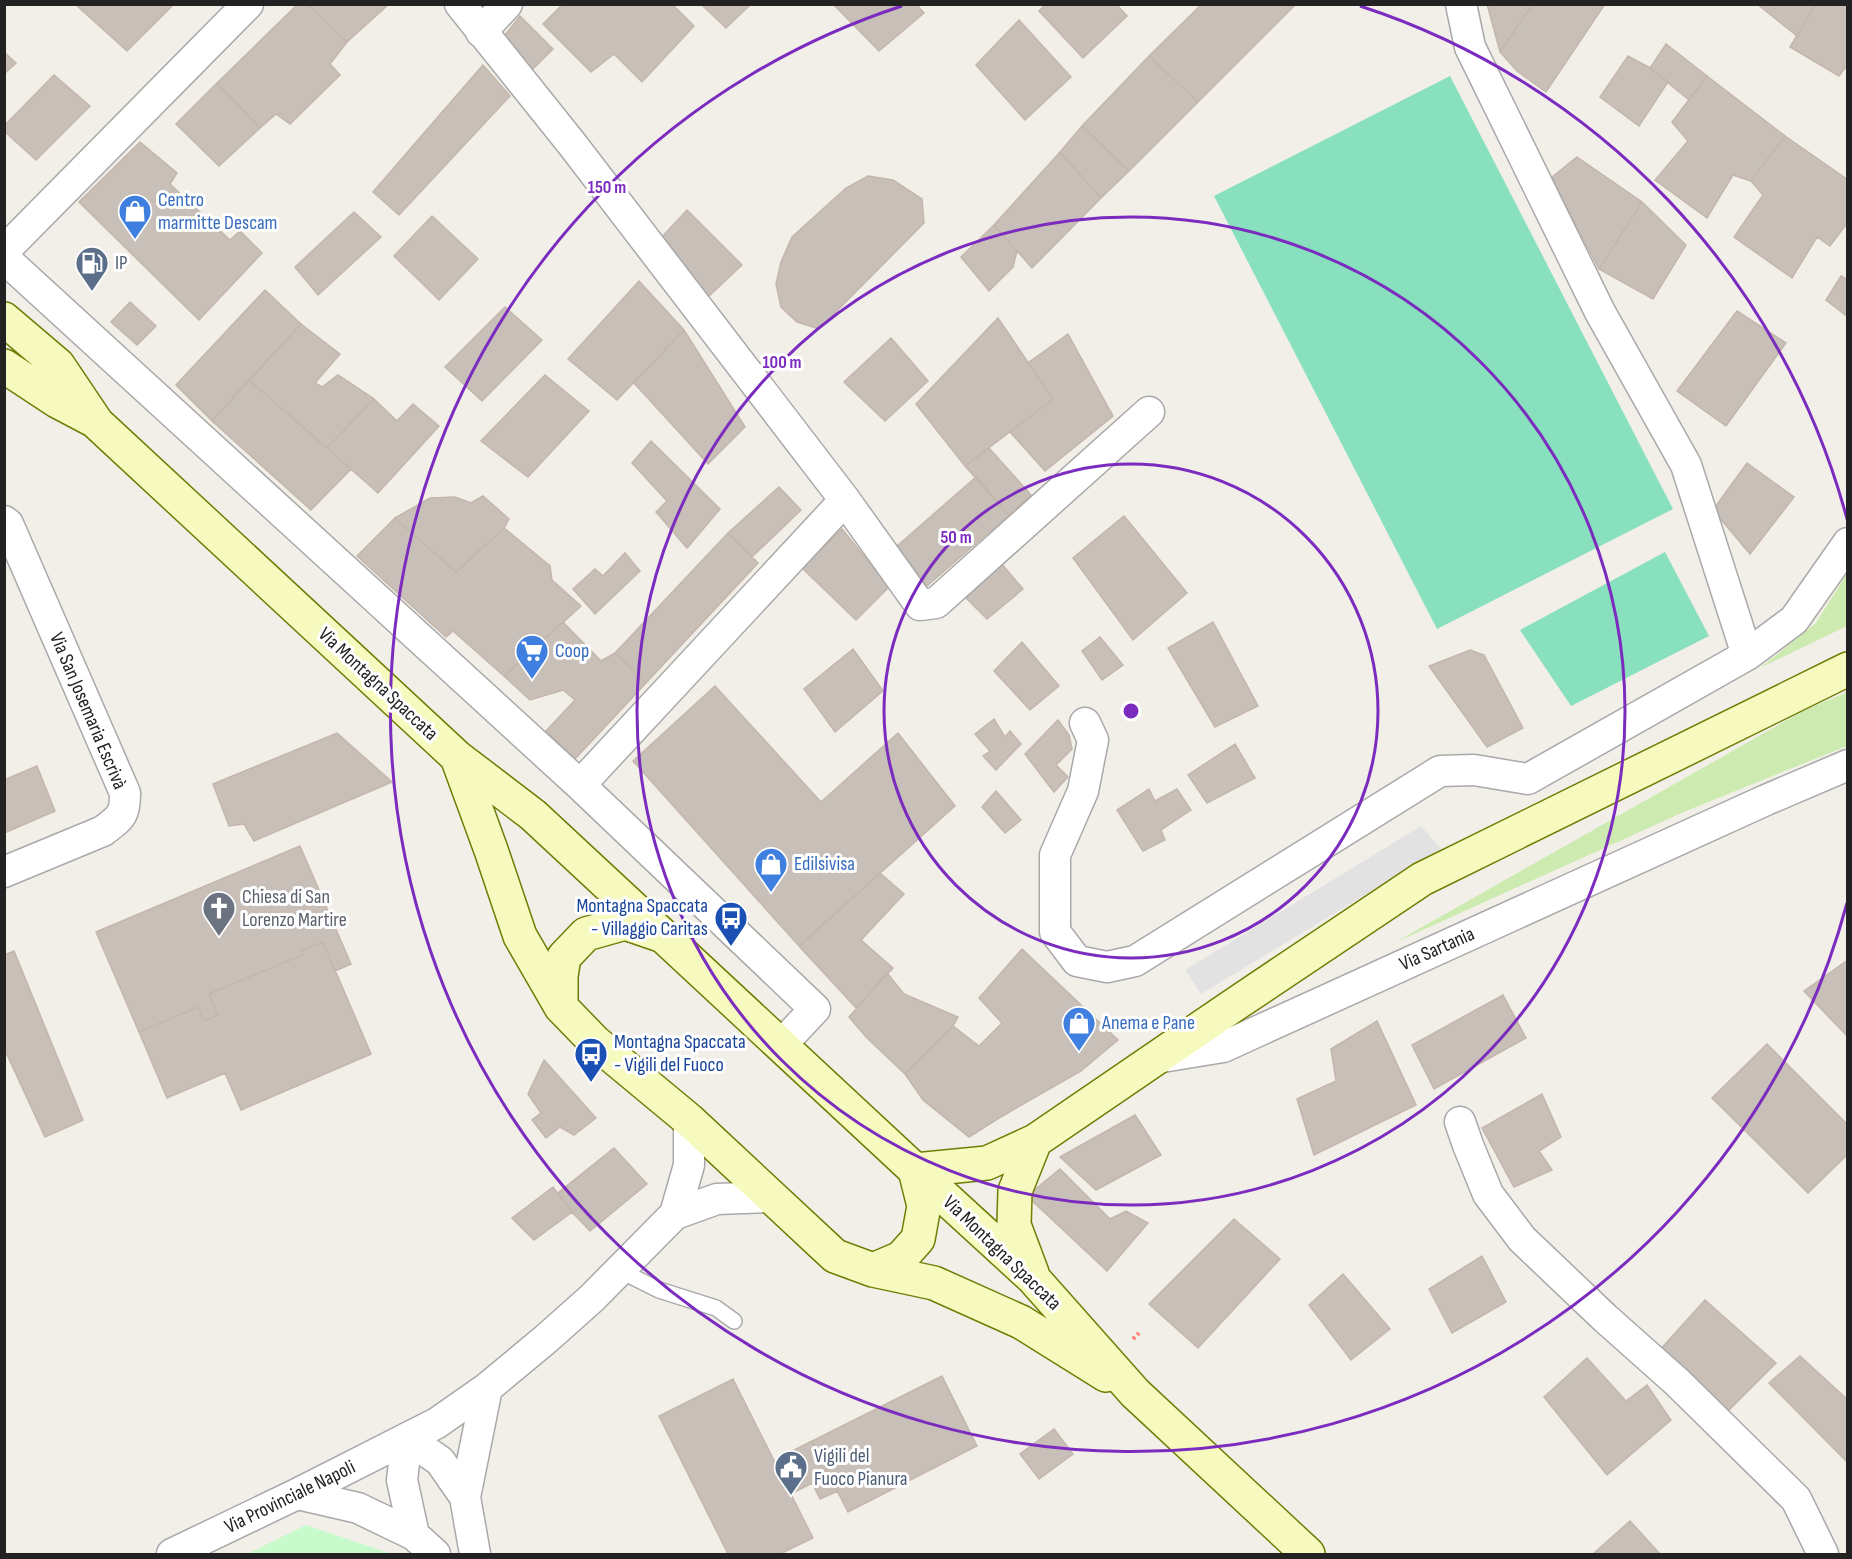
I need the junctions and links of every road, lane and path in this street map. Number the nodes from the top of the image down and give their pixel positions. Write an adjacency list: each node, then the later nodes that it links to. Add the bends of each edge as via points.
1 (248, 4): 6 (street)
2 (460, 4): 5 (street)
3 (507, 4): 5 (street)
4 (1461, 4): 15 (street, via 1470,47 1600,312 1686,465)
5 (481, 32): 12 (street, via 572,144)
6 (4, 251)
7 (4, 258): 20 (street)
8 (4, 319): 11 (main road, Via Montagna Spaccata, via 58,365)
9 (4, 366): 11 (main road, Via Montagna Spaccata)
10 (1149, 411): 12 (street, via 936,603 920,605)
11 (97, 423): 18 (main road, Via Montagna Spaccata)
12 (845, 500): 20 (street)
13 (4, 521): 21 (street, Via San Josemaria Escrivà, via 125,793 125,810 103,831)
14 (1848, 543): 15 (street, via 1794,620)
15 (1747, 655): 17 (street, via 1528,779 1474,770 1440,771 1135,961 1107,967 1077,961 1055,932 1055,855 1083,791 1093,740)
16 (1848, 669): 25 (main road, via 1422,879)
17 (1085, 723)
18 (457, 757): 22 (main road, Via Montagna Spaccata, via 533,815); 23 (main road, Via Montagna Spaccata, via 520,936)
19 (1848, 765): 25 (street, Via Sartania, via 1223,1047)
20 (580, 785): 24 (street, via 815,1009)
21 (4, 872)
22 (667, 938): 23 (main road, via 625,923 586,934 564,957); 24 (main road, Via Montagna Spaccata)
23 (561, 1007): 26 (main road, Via Montagna Spaccata, via 595,1042)
24 (781, 1045): 29 (main road, Via Montagna Spaccata)
25 (1155, 1058): 28 (main road, Via Sartania)
26 (689, 1120): 30 (main road, Via Montagna Spaccata); 31 (street, via 689,1165)
27 (1460, 1122): 45 (street, via 1488,1194 1522,1239 1796,1499)
28 (1035, 1141): 29 (main road, Via Sartania, via 987,1163); 34 (main road, via 1015,1191 1014,1225)
29 (915, 1170): 33 (main road, via 924,1206 918,1239 901,1258); 34 (main road, Via Montagna Spaccata)
30 (772, 1197): 31 (street, via 717,1199); 33 (main road, Via Montagna Spaccata, via 835,1256)
31 (675, 1214): 32 (street, Via Provinciale Napoli)
32 (619, 1270): 35 (lane, via 659,1290 716,1308); 36 (street, Via Provinciale Napoli)
33 (873, 1270): 37 (main road, Via Montagna Spaccata, via 934,1283 1021,1322)
34 (1034, 1278): 37 (main road, Via Montagna Spaccata)
35 (734, 1321)
36 (487, 1388): 38 (street, Via Provinciale Napoli, via 437,1423); 40 (street)
37 (1135, 1393): 44 (main road, Via Montagna Spaccata)
38 (407, 1438): 39 (street, Via Provinciale Napoli); 40 (street, via 440,1461); 41 (street, via 402,1480)
39 (297, 1494): 41 (street, via 358,1508); 42 (street, Via Provinciale Napoli)
40 (465, 1497): 43 (street)
41 (425, 1545)
42 (172, 1554)
43 (476, 1554)
44 (1308, 1554)
45 (1823, 1554)

